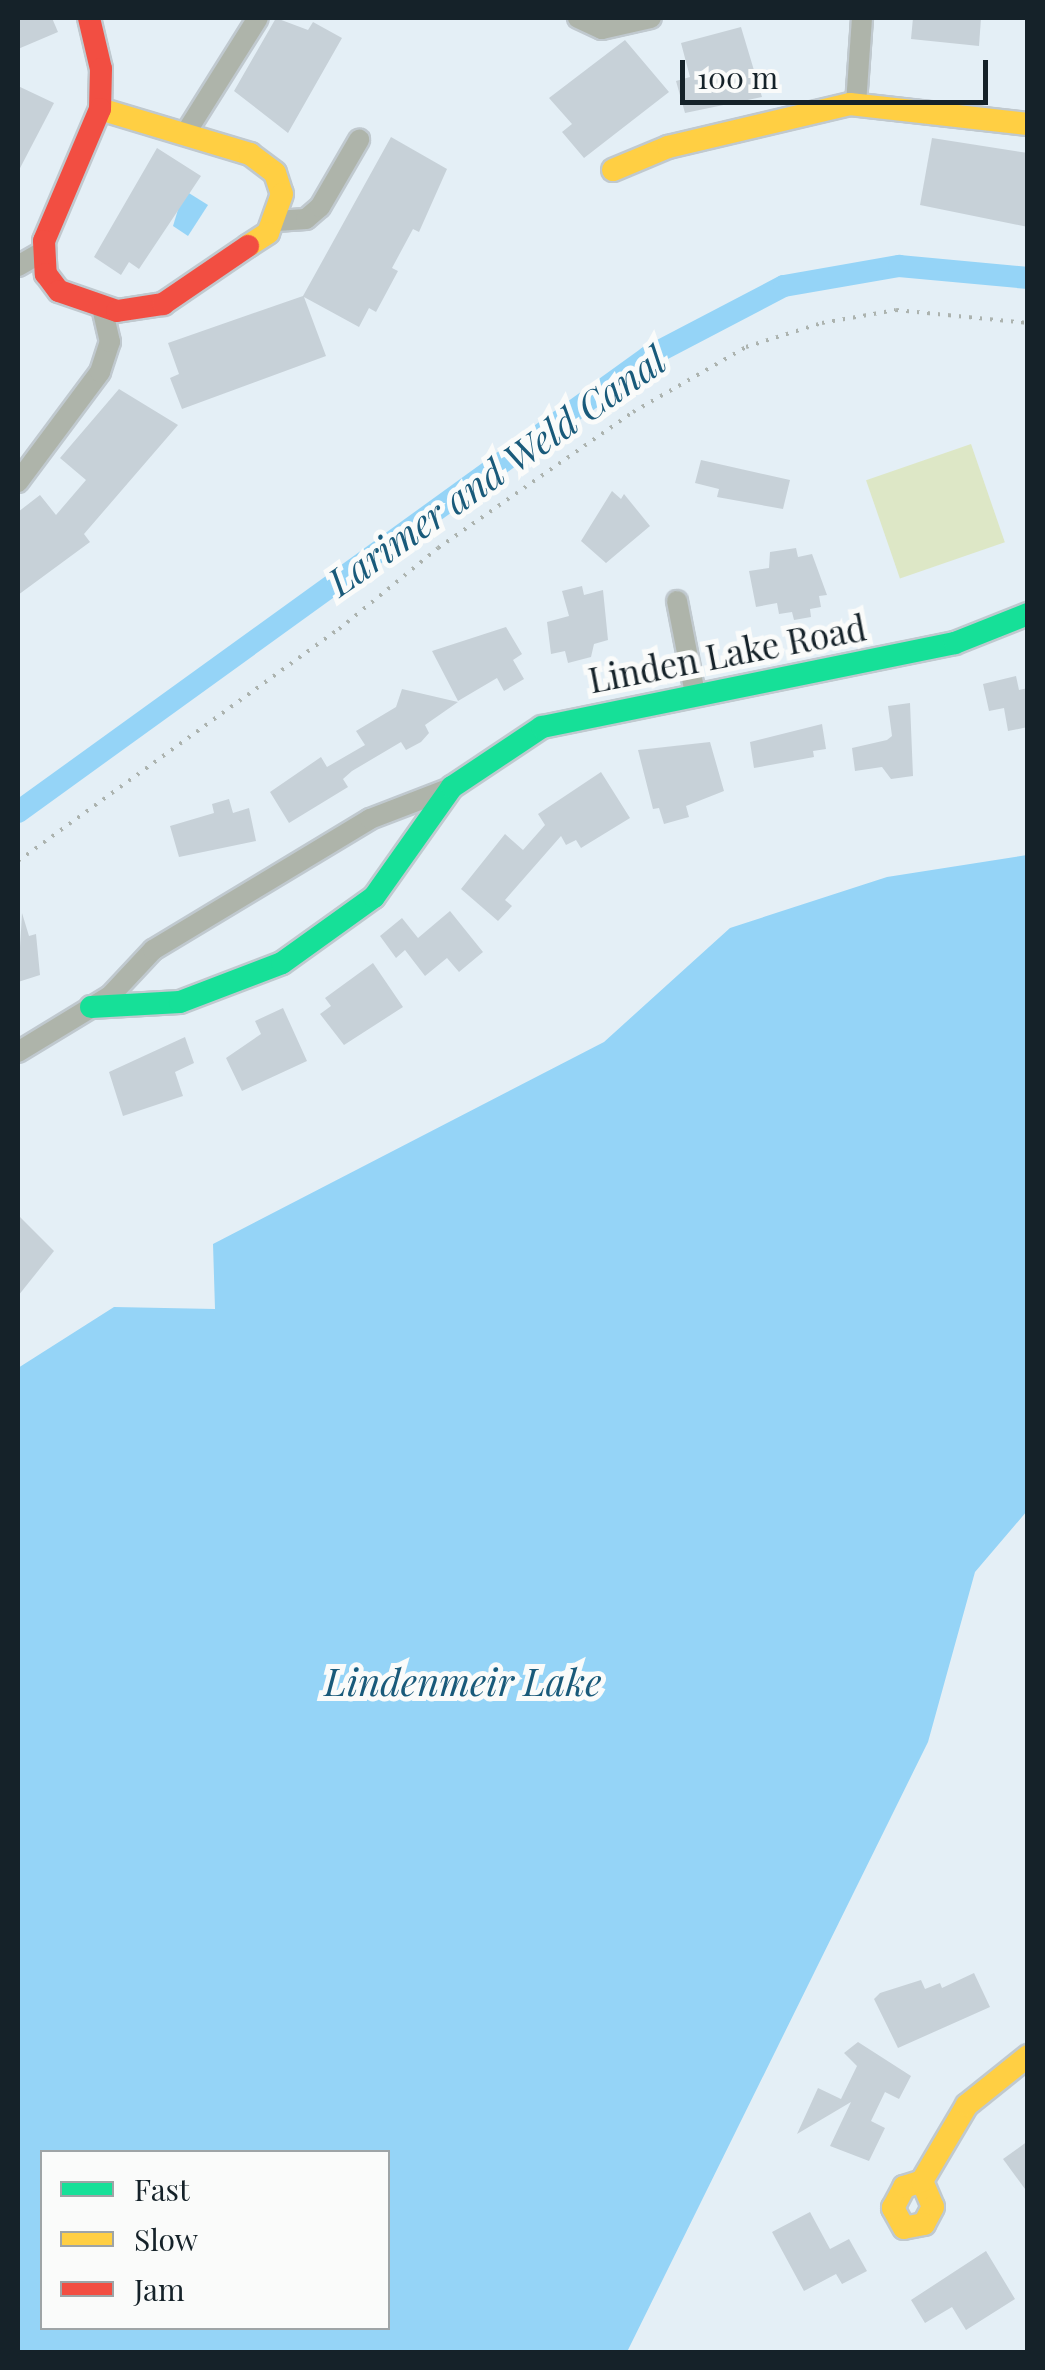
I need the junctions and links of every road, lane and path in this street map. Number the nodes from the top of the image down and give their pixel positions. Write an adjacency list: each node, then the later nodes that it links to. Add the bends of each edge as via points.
1 (89, 18): 7 (street, via 101,69)
2 (258, 18): 9 (street)
3 (578, 18): 4 (street, via 602,29)
4 (650, 18)
5 (862, 18): 6 (street)
6 (856, 104): 8 (street); 11 (street, via 668,147)
7 (100, 109): 9 (street); 13 (street)
8 (1028, 124)
9 (187, 131): 12 (street, via 250,154 275,174 282,194)
10 (359, 140): 12 (street, via 320,208 306,219)
11 (613, 170)
12 (276, 221): 15 (street, via 163,304)
13 (44, 251): 14 (street); 15 (street, via 46,274 59,291)
14 (18, 266)
15 (102, 308): 17 (street, via 110,342 100,372)
16 (1028, 323): 22 (path, via 896,310 822,323 746,347 633,412 438,548 339,629)
17 (18, 482)
18 (676, 601): 20 (street)
19 (1028, 614): 20 (street, Linden Lake Road, via 955,643)
20 (696, 694): 21 (street, Linden Lake Road, via 542,727)
21 (452, 787): 23 (street, Linden Lake Road, via 370,819 170,940); 23 (street, Linden Lake Road, via 374,896 282,963 180,1002)
22 (18, 861)
23 (91, 1008): 24 (street, Linden Lake Road)
24 (18, 1052)
25 (1028, 2056): 26 (street, via 966,2106)
26 (922, 2181)

